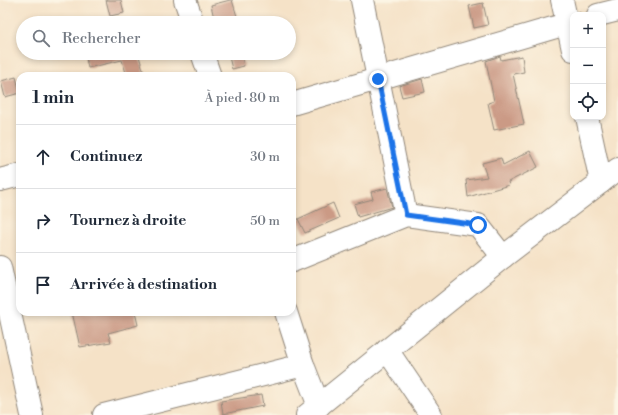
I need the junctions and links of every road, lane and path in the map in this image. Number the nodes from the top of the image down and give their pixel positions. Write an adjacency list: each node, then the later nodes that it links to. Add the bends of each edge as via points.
1 (185, 0): 6 (street)
2 (362, 0): 10 (street)
3 (562, 0): 7 (street)
4 (618, 10): 5 (street)
5 (606, 13)
6 (191, 16)
7 (570, 23): 10 (street)
8 (204, 60): 9 (street)
9 (209, 72)
10 (378, 79): 11 (street); 17 (street)
11 (296, 103)
12 (588, 120): 16 (street)
13 (618, 169): 16 (street)
14 (16, 176): 15 (street)
15 (0, 180)
16 (601, 182): 18 (street)
17 (406, 215): 18 (street, via 478,225); 19 (street)
18 (503, 258): 25 (street)
19 (296, 259)
20 (0, 268): 21 (street)
21 (13, 290): 22 (street)
22 (16, 310)
23 (17, 316): 28 (street)
24 (287, 316): 26 (street)
25 (387, 350): 27 (street); 30 (street)
26 (304, 365): 27 (street); 29 (street)
27 (313, 410)
28 (32, 415)
29 (104, 415)
30 (431, 415)

